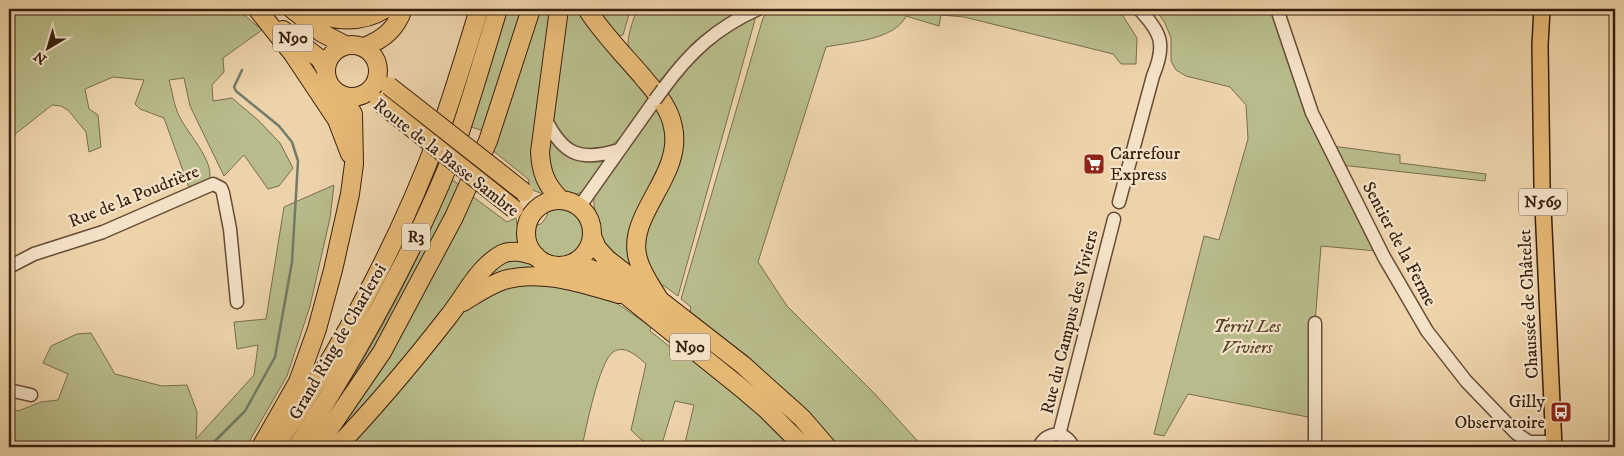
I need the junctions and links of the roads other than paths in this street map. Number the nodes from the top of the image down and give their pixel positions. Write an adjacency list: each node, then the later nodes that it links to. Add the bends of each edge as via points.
1 (292, 9): 15 (highway, N90, via 322,33)
2 (310, 9): 3 (highway, via 329,18 350,20)
3 (385, 9)
4 (403, 9): 16 (highway, via 399,20 385,37)
5 (479, 9): 43 (highway, Grand Ring de Charleroi / R3, via 438,139 383,265 317,384)
6 (498, 9): 44 (highway, Grand Ring de Charleroi / R3, via 454,151 431,205 366,336)
7 (531, 9): 45 (highway, via 488,141 454,217 382,352)
8 (559, 9): 21 (highway)
9 (587, 9): 34 (highway, via 664,102 673,126 675,150 636,238 642,269)
10 (758, 9): 22 (street, bridge, via 726,25 699,46 678,68)
11 (1139, 9): 25 (street, via 1157,33 1161,50)
12 (1277, 9): 41 (street, Sentier de la Ferme, via 1312,113 1384,257 1427,331 1466,381 1516,433 1529,442)
13 (1542, 9): 41 (main road, Chaussée de Châtelet / N569, via 1542,185)
14 (257, 10): 17 (highway, N90, via 320,59); 23 (highway, via 293,54 338,120)
15 (346, 45): 16 (highway); 17 (highway, via 329,57)
16 (364, 47): 18 (highway, via 373,55)
17 (326, 70): 19 (highway, via 328,82)
18 (384, 79): 20 (highway, via 378,79); 24 (highway, Route de la Basse Sambre, bridge, via 524,192 536,198)
19 (342, 95): 20 (highway); 23 (highway, via 353,114)
20 (361, 96): 28 (highway, Route de la Basse Sambre, bridge, via 379,102 514,209)
21 (545, 118): 22 (street, via 560,143 569,150 594,156); 24 (highway, via 541,168)
22 (619, 150): 26 (street)
23 (354, 164): 42 (highway, via 333,270 317,328 298,382)
24 (555, 200): 26 (highway, via 568,200); 28 (highway, via 535,210)
25 (1119, 202)
26 (580, 206): 29 (highway, via 592,226)
27 (1114, 219): 40 (street, Rue du Campus des Viviers)
28 (527, 225): 30 (highway, via 526,239)
29 (592, 236): 31 (highway, via 585,254); 34 (highway, N90, via 606,259)
30 (536, 256): 31 (highway, via 551,265); 36 (highway, via 514,251 504,253 483,269)
31 (569, 265): 33 (highway, N90, via 596,272)
32 (9, 267): 35 (street, Rue de la Poudrière, via 34,254 103,232 213,184 223,193)
33 (626, 296): 36 (highway, via 549,277 518,277 491,286); 47 (highway, N90, via 747,392)
34 (659, 299): 48 (highway, N90, via 773,390)
35 (237, 302)
36 (458, 305): 46 (highway, via 386,394)
37 (1315, 323): 51 (street)
38 (9, 390): 39 (street)
39 (31, 395)
40 (1060, 435): 49 (street, Rue du Campus des Viviers, via 1048,436); 50 (street, Rue du Campus des Viviers)
41 (1554, 445)
42 (262, 447)
43 (275, 447)
44 (297, 447)
45 (317, 447)
46 (337, 447)
47 (804, 447)
48 (827, 447)
49 (1039, 447)
50 (1073, 447)
51 (1315, 447)

